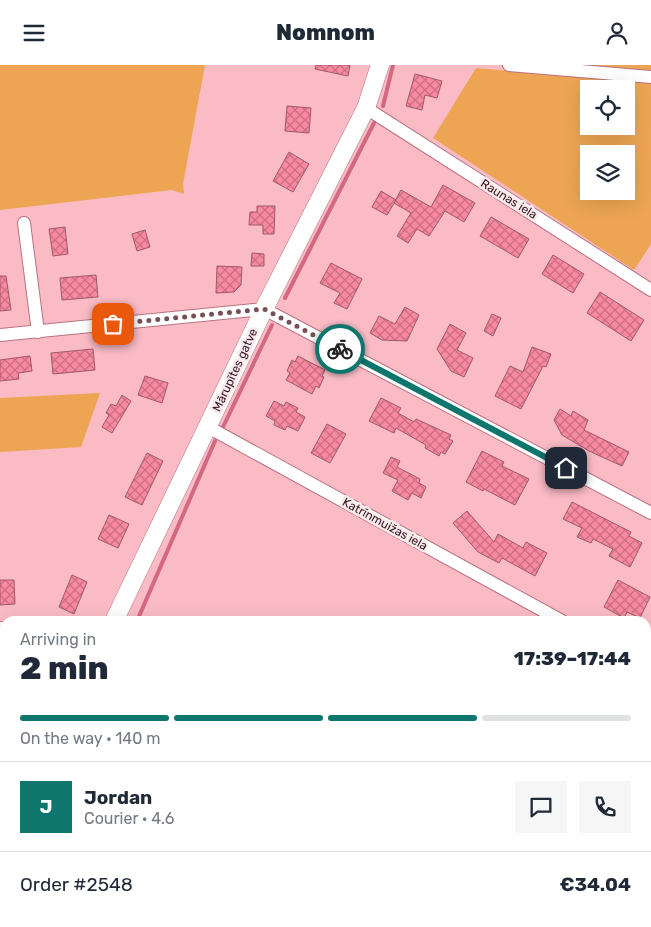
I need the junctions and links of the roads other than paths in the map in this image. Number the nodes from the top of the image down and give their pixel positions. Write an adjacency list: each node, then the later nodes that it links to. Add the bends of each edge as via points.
1 (380, 65): 4 (street, Mārupītes gatve)
2 (509, 65): 3 (street)
3 (651, 77)
4 (366, 109): 6 (street, Raunas iela); 7 (street, Mārupītes gatve)
5 (24, 223): 8 (street)
6 (651, 290)
7 (264, 309): 8 (street); 10 (street, Mārupītes gatve); 11 (street)
8 (38, 332): 9 (street)
9 (0, 335)
10 (208, 427): 12 (street, Mārupītes gatve); 13 (street, Katrīnmuižas iela)
11 (651, 513)
12 (116, 616)
13 (553, 616)

